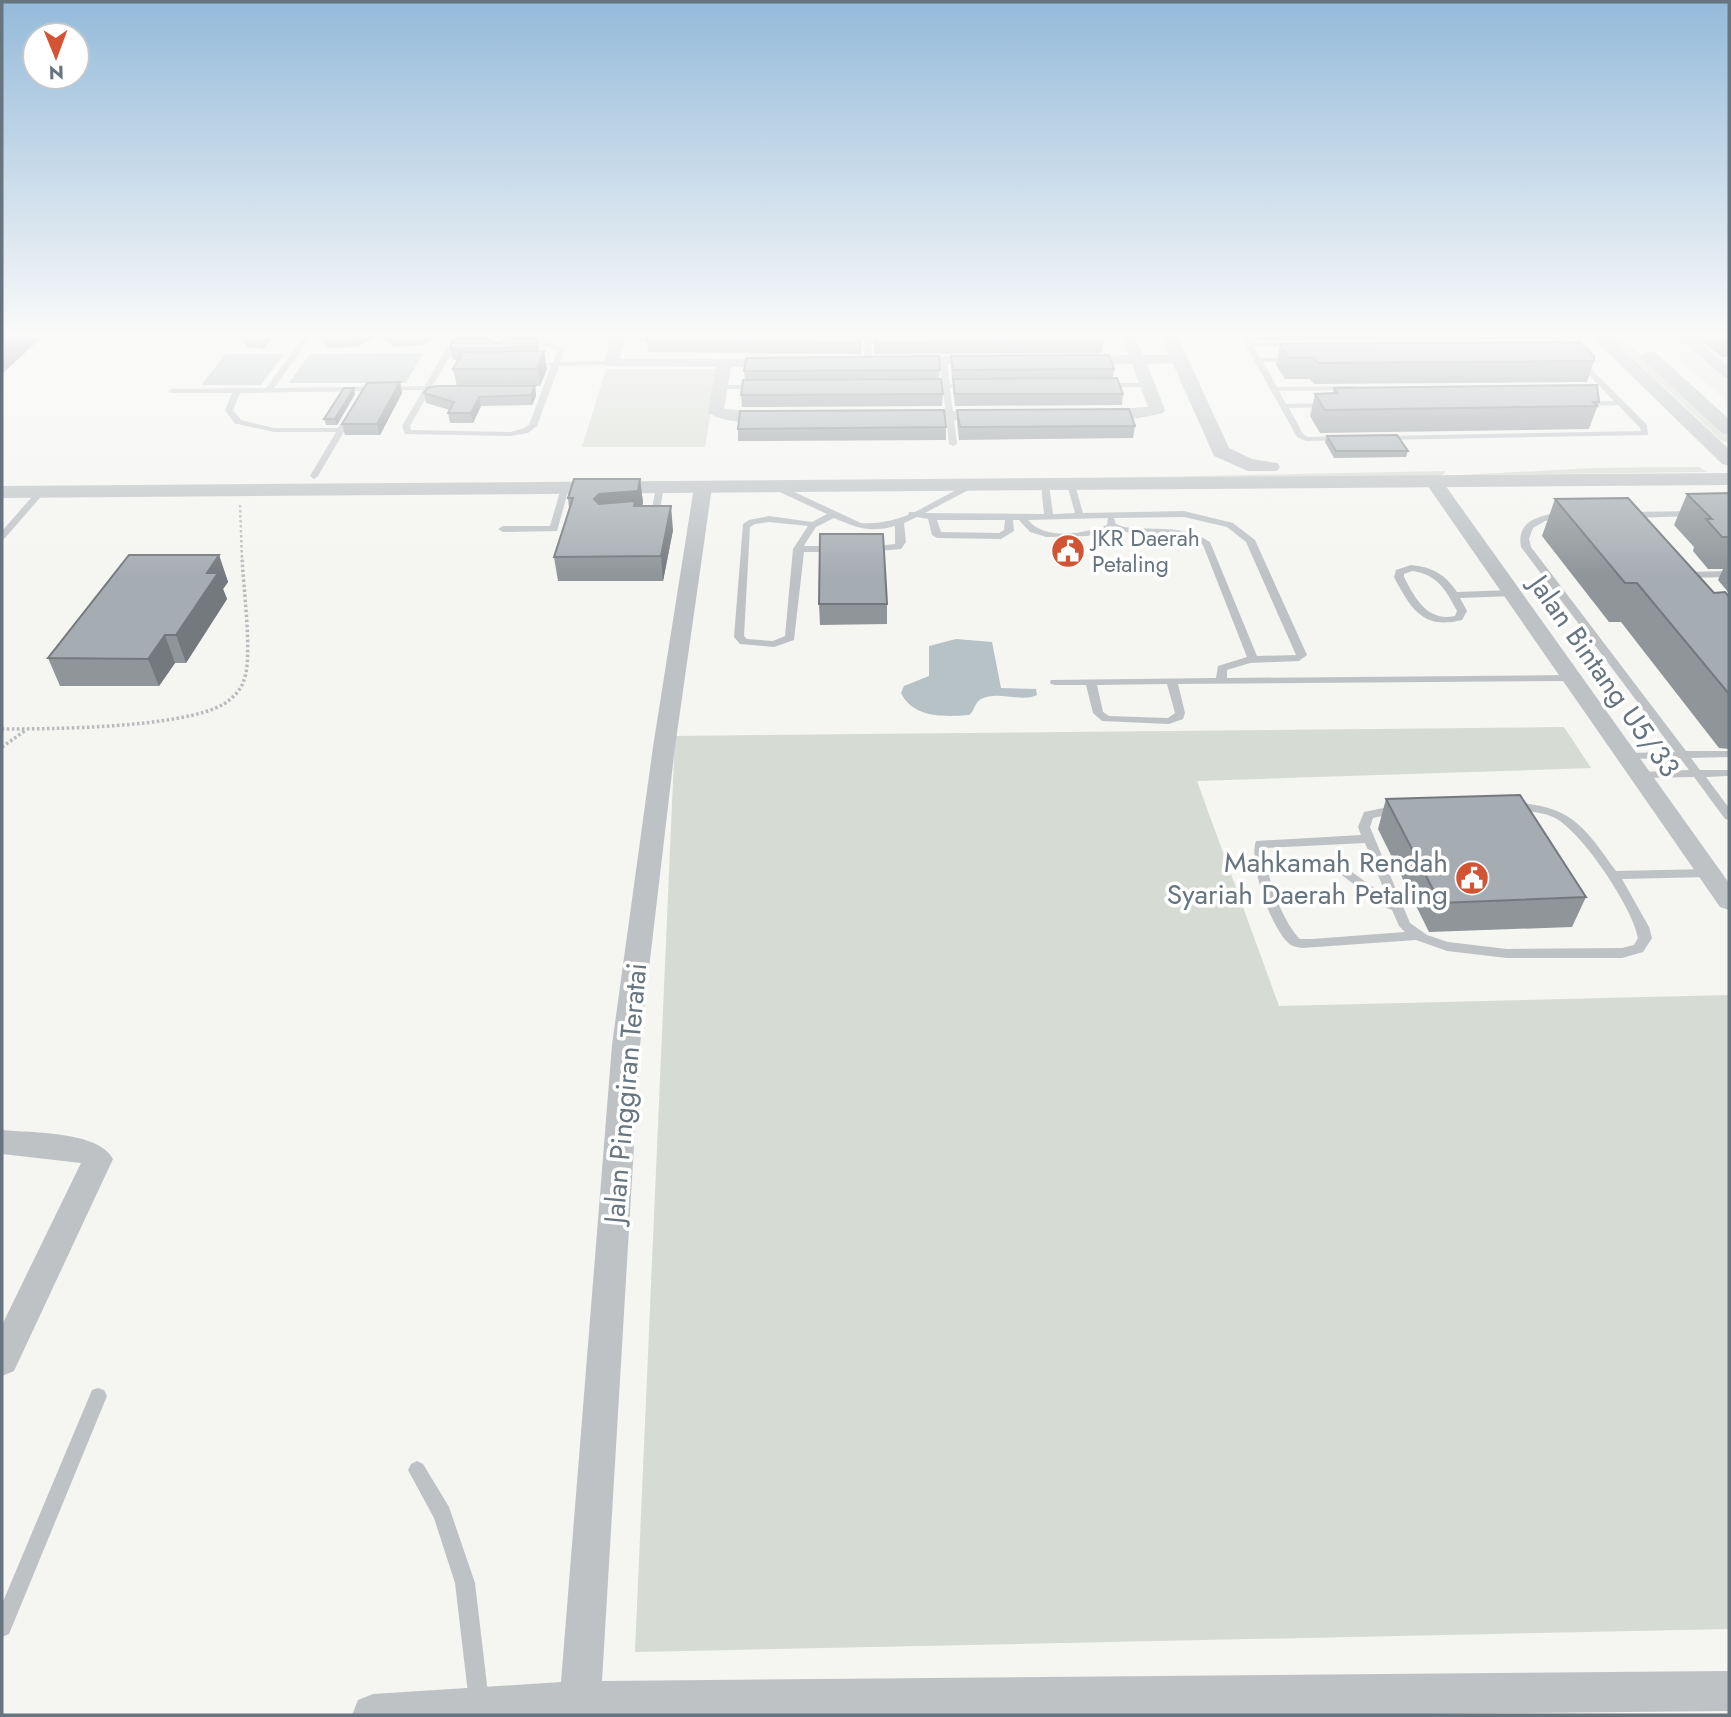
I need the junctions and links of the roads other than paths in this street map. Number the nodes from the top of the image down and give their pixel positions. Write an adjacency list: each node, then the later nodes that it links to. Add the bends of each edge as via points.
1 (234, 417): 12 (lane, via 238,422 274,430)
2 (410, 417): 3 (lane, via 405,426 408,432 525,431)
3 (536, 417)
4 (950, 417): 15 (lane)
5 (1206, 417): 16 (street)
6 (1290, 417): 13 (lane, via 1302,437)
7 (1635, 417): 14 (lane, via 1645,433)
8 (1683, 417): 17 (street)
9 (1716, 417): 11 (street)
10 (347, 420): 12 (lane)
11 (1729, 429)
12 (341, 430): 18 (lane)
13 (1349, 438)
14 (1376, 438)
15 (953, 444)
16 (1221, 452): 20 (street, via 1248,465); 21 (street, via 1206,464)
17 (1729, 461): 19 (street)
18 (321, 464): 23 (street); 24 (street)
19 (1568, 464): 20 (street); 25 (street, via 1457,471)
20 (1270, 467): 21 (street)
21 (1188, 468): 23 (street)
22 (1729, 476): 25 (street)
23 (1056, 477): 25 (street); 26 (street); 42 (lane); 43 (lane)
24 (2, 478)
25 (1434, 482): 58 (street, Jalan Bintang U5/33)
26 (971, 485): 27 (street); 34 (lane)
27 (774, 486): 29 (street); 33 (lane)
28 (660, 487): 29 (street); 30 (street); 44 (lane, via 655,515)
29 (703, 487): 91 (street, Jalan Pinggiran Teratai, via 626,1045)
30 (565, 488): 32 (street); 49 (lane, via 554,529)
31 (2, 492): 32 (street)
32 (41, 492): 50 (lane)
33 (834, 514): 45 (lane, via 871,528); 47 (lane)
34 (912, 514): 39 (lane); 45 (lane)
35 (1702, 514): 38 (lane)
36 (1574, 515): 67 (lane, via 1532,523 1523,538 1526,547)
37 (1621, 515): 38 (lane)
38 (1633, 515): 48 (lane)
39 (932, 517): 40 (lane); 40 (lane, via 934,532 943,536 1001,536 1009,531)
40 (1009, 517): 41 (lane)
41 (1022, 517): 42 (lane); 46 (lane, via 1041,534 1093,534)
42 (1049, 517): 43 (lane)
43 (1080, 517): 46 (lane)
44 (646, 521)
45 (900, 521): 53 (lane, via 898,547)
46 (1111, 521): 60 (lane, via 1129,533 1201,538); 60 (lane, via 1184,514 1230,525 1250,540 1302,655)
47 (813, 525): 51 (lane); 51 (lane, via 756,520 746,526 739,637 744,642 774,644 790,638)
48 (1642, 525)
49 (503, 530)
50 (2, 536)
51 (798, 549): 52 (lane)
52 (850, 549)
53 (862, 549)
54 (1677, 565): 56 (lane)
55 (1729, 574): 56 (lane)
56 (1686, 575): 57 (lane)
57 (1695, 585)
58 (1513, 593): 59 (lane); 61 (street, Jalan Bintang U5/33)
59 (1454, 595): 59 (lane, via 1462,611 1459,618 1430,618 1415,608 1399,572 1411,568 1436,572 1446,579)
60 (1254, 660): 62 (lane, via 1222,668)
61 (1573, 678): 62 (lane); 68 (street, Jalan Bintang U5/33)
62 (1221, 681): 65 (lane)
63 (1055, 682): 64 (lane)
64 (1091, 682): 65 (lane); 65 (lane, via 1098,713 1106,719 1169,721 1180,713)
65 (1172, 682)
66 (1729, 754): 67 (lane)
67 (1684, 755): 68 (lane); 69 (lane)
68 (1627, 756): 71 (street, Jalan Bintang U5/33)
69 (1698, 773): 70 (lane); 71 (lane); 74 (lane)
70 (1729, 773)
71 (1640, 775): 77 (street, Jalan Bintang U5/33)
72 (1493, 806): 78 (lane, via 1556,811 1583,834)
73 (1415, 807): 75 (lane, via 1368,815 1364,828)
74 (1729, 816)
75 (1369, 839): 80 (lane); 81 (lane, via 1260,844 1259,862 1266,884 1289,935 1297,943 1312,944)
76 (1345, 873): 80 (lane)
77 (1709, 873): 78 (lane); 79 (street, Jalan Bintang U5/33)
78 (1613, 876): 81 (lane, via 1643,927 1645,938 1638,949 1622,953 1462,951)
79 (1729, 901)
80 (1397, 907): 81 (lane)
81 (1414, 936)
82 (2, 1142): 83 (street, via 88,1152 98,1159)
83 (2, 1360)
84 (99, 1396): 86 (lane)
85 (417, 1470): 89 (lane, via 442,1514 464,1583)
86 (2, 1627)
87 (1729, 1691): 88 (street)
88 (1607, 1704): 90 (street)
89 (479, 1706): 91 (street); 93 (street)
90 (1235, 1706): 92 (street)
91 (562, 1707): 92 (street)
92 (1027, 1707)
93 (373, 1715)

